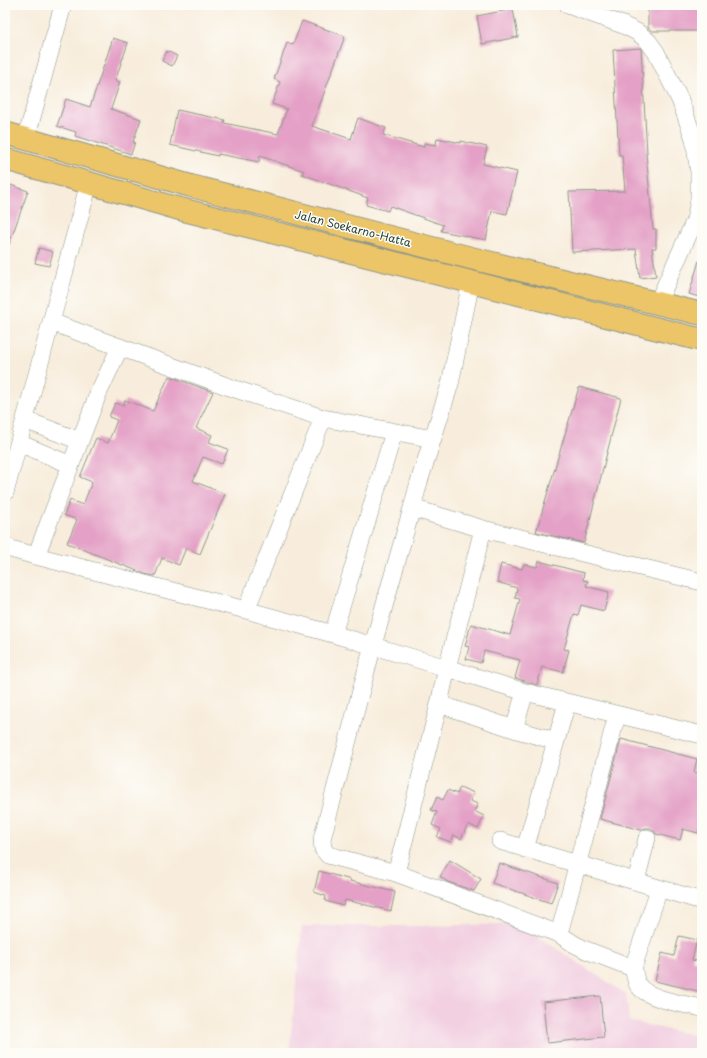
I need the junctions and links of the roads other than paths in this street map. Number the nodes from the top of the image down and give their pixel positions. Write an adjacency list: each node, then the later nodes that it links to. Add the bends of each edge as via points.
1 (63, 5): 4 (lane)
2 (568, 5): 8 (lane, via 623,25 648,41 680,100 694,140 699,172 699,200 695,220)
3 (5, 133): 4 (highway, Jalan Soekarno-Hatta)
4 (26, 139): 8 (highway, Jalan Soekarno-Hatta, via 198,188)
5 (5, 159): 6 (highway)
6 (90, 183): 7 (highway, via 176,208); 10 (lane)
7 (471, 282): 11 (highway); 16 (lane, via 450,384)
8 (657, 304): 9 (highway, Jalan Soekarno-Hatta)
9 (702, 314)
10 (51, 322): 12 (lane); 14 (lane)
11 (702, 340)
12 (120, 347): 13 (lane); 17 (lane)
13 (323, 418): 15 (lane); 26 (lane)
14 (25, 420): 17 (lane); 18 (lane)
15 (394, 432): 16 (lane); 27 (lane)
16 (433, 439): 21 (lane)
17 (80, 441): 19 (lane)
18 (19, 443): 19 (lane); 20 (lane)
19 (71, 465): 24 (lane)
20 (5, 493)
21 (412, 508): 22 (lane); 28 (lane)
22 (483, 529): 25 (lane); 29 (lane)
23 (5, 545): 24 (lane, via 7,548)
24 (36, 556): 26 (lane)
25 (702, 582)
26 (246, 610): 27 (lane)
27 (333, 634): 28 (lane)
28 (373, 646): 29 (lane); 41 (lane, via 322,839 323,849 328,854)
29 (447, 668): 30 (lane); 32 (lane)
30 (525, 692): 31 (lane); 34 (lane)
31 (567, 703): 33 (lane); 36 (lane)
32 (439, 704): 34 (lane); 41 (lane)
33 (617, 715): 35 (lane); 40 (lane)
34 (514, 729): 36 (lane)
35 (702, 736)
36 (556, 741): 39 (lane)
37 (647, 838): 42 (lane)
38 (500, 841): 39 (lane)
39 (525, 849): 40 (lane)
40 (578, 864): 42 (lane); 45 (lane)
41 (396, 873): 45 (lane)
42 (636, 882): 43 (lane)
43 (659, 889): 44 (lane); 46 (lane)
44 (702, 901)
45 (559, 934): 46 (lane, via 586,950)
46 (633, 968): 47 (lane, via 637,984 643,992 661,999)
47 (702, 1008)

